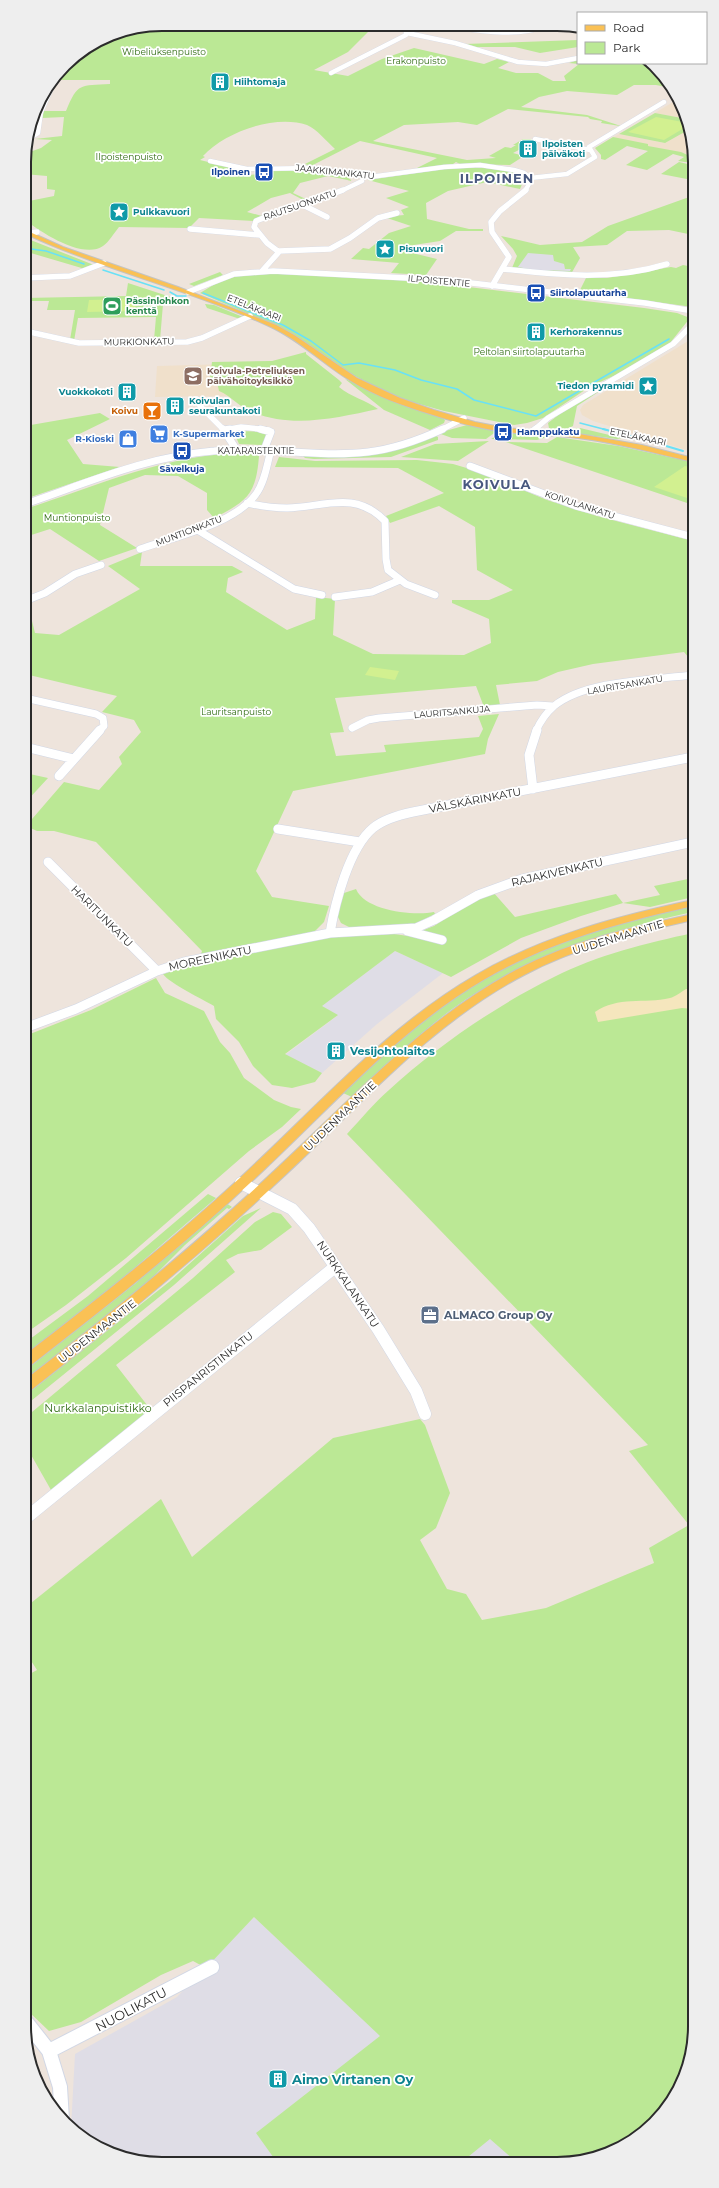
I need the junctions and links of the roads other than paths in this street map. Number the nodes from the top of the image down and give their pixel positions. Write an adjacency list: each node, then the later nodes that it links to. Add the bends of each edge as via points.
1 (511, 31): 2 (street)
2 (529, 31)
3 (407, 33): 4 (street, via 524,63 551,65); 5 (street)
4 (577, 58)
5 (331, 73)
6 (664, 102): 10 (street, via 589,147)
7 (41, 112): 8 (street, via 38,133)
8 (34, 136)
9 (535, 139): 10 (street)
10 (590, 150): 12 (street, via 594,158 567,174)
11 (210, 161): 12 (street, JAAKKIMANKATU, via 247,169 312,168 374,177 444,167 480,166 514,170)
12 (530, 178): 23 (street, via 528,188 503,208 491,222 492,234 509,257)
13 (362, 181): 14 (street, RAUTSUONKATU, via 322,199)
14 (301, 204): 16 (street); 19 (street, RAUTSUONKATU, via 282,209 256,221 254,226)
15 (397, 213): 20 (street, via 378,218 330,249)
16 (327, 217)
17 (190, 229): 19 (street)
18 (31, 233): 21 (main road, ETELÄKAARI, via 61,248)
19 (260, 235): 20 (street, RAUTSUONKATU)
20 (279, 251): 24 (street)
21 (104, 263): 25 (street, via 70,276); 27 (main road, ETELÄKAARI)
22 (667, 264): 23 (street, via 592,278)
23 (503, 268): 26 (street)
24 (262, 271): 26 (street, ILPOISTENTIE, via 432,279); 27 (street, ILPOISTENTIE, via 234,274)
25 (31, 278)
26 (492, 286): 28 (street, ILPOISTENTIE)
27 (188, 292): 29 (main road, ETELÄKAARI)
28 (688, 310)
29 (250, 316): 31 (street, MURKIONKATU, via 189,342 79,343); 33 (main road, ETELÄKAARI, via 292,336 354,380 397,400)
30 (688, 329): 35 (street, via 673,344 548,418)
31 (31, 333)
32 (197, 399): 34 (street, via 200,406)
33 (462, 419): 35 (main road, ETELÄKAARI, via 489,427); 37 (street, KATARAISTENTIE, via 400,445 372,451 347,453)
34 (224, 430): 36 (street); 37 (street, MUNTIONKATU, via 269,430 271,432)
35 (533, 431): 38 (main road, ETELÄKAARI, via 642,447)
36 (236, 449): 37 (street, KATARAISTENTIE); 40 (street, KATARAISTENTIE, via 192,453 154,461)
37 (268, 450): 41 (street, MUNTIONKATU, via 260,485)
38 (688, 459)
39 (470, 466): 43 (street, KOIVULANKATU, via 576,506)
40 (31, 502)
41 (247, 503): 42 (street, MUNTIONKATU, via 225,517); 46 (street, via 282,508 339,502 359,505 374,511 385,520 386,567 390,574)
42 (196, 529): 44 (street, MUNTIONKATU); 48 (street, via 294,589)
43 (688, 535)
44 (140, 549)
45 (101, 565): 50 (street, via 76,574)
46 (400, 580): 47 (street); 49 (street, via 372,592)
47 (434, 595)
48 (322, 596)
49 (335, 597)
50 (31, 599)
51 (688, 676): 53 (street, LAURITSANKATU, via 607,686 585,692)
52 (31, 699): 56 (street, via 96,714 103,718 104,726)
53 (553, 706): 54 (street, LAURITSANKUJA, via 537,705 379,718); 59 (street, via 540,725 529,754)
54 (352, 728)
55 (31, 748): 56 (street)
56 (74, 759): 58 (street)
57 (688, 759): 59 (street, VÄLSKÄRINKATU)
58 (59, 776)
59 (533, 789): 61 (street, VÄLSKÄRINKATU, via 403,814 376,826)
60 (278, 829): 61 (street)
61 (360, 842): 67 (street, VÄLSKÄRINKATU, via 333,910)
62 (688, 843): 66 (street, RAJAKIVENKATU, via 531,876 478,895 428,924)
63 (48, 862): 69 (street, HARITUNKATU)
64 (688, 903): 71 (main road, UUDENMAANTIE, via 588,929 545,945 460,989 407,1029)
65 (688, 918): 72 (main road, UUDENMAANTIE, via 633,930 581,947 497,985 421,1040)
66 (405, 930): 67 (street, MOREENIKATU); 68 (street)
67 (330, 933): 69 (street, MOREENIKATU, via 184,962)
68 (442, 940)
69 (157, 971): 70 (street, MOREENIKATU, via 76,1009)
70 (31, 1026)
71 (241, 1183): 72 (street, NURKKALANKATU); 74 (main road, UUDENMAANTIE, via 108,1297)
72 (259, 1192): 73 (street, NURKKALANKATU, via 292,1208); 75 (main road, UUDENMAANTIE, via 135,1302)
73 (335, 1266): 76 (street, NURKKALANKATU, via 416,1391); 77 (street, PIISPANRISTINKATU)
74 (31, 1357)
75 (31, 1382)
76 (425, 1414)
77 (31, 1514)
78 (212, 1967): 80 (street, NUOLIKATU)
79 (31, 2028): 80 (street)
80 (49, 2051): 81 (street, via 60,2087)
81 (61, 2109)

